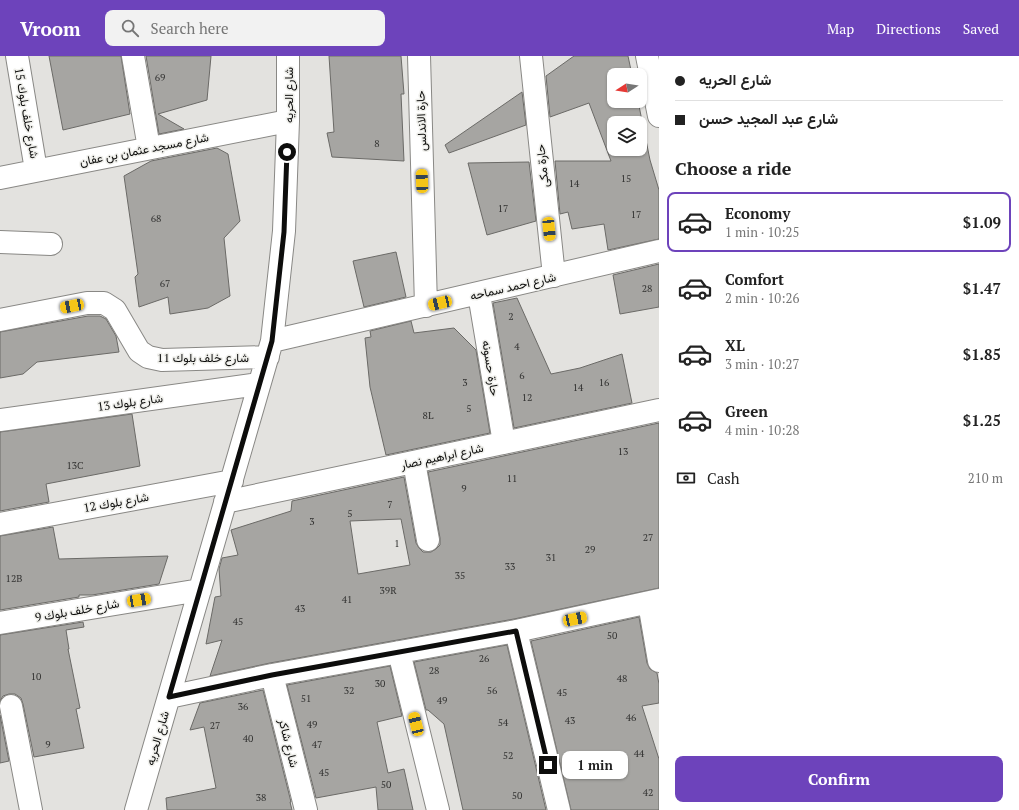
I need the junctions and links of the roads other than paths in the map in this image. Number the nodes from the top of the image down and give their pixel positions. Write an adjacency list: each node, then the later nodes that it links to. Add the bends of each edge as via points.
1 (16, 56): 10 (street, شارع خلف بلوك 15)
2 (132, 56): 9 (street)
3 (289, 56): 8 (street, شارع الحريه)
4 (418, 56): 17 (street, حارة الاندلس)
5 (531, 56): 15 (street, حارة مكى)
6 (647, 56): 7 (street)
7 (659, 116)
8 (288, 121): 9 (street, شارع مسجد عثمان بن عفان); 19 (street, شارع الحريه, via 284,232)
9 (149, 148): 10 (street, شارع مسجد عثمان بن عفان)
10 (36, 170): 11 (street, شارع مسجد عثمان بن عفان)
11 (0, 178)
12 (0, 242): 13 (street)
13 (52, 244)
14 (659, 251): 15 (street, شارع احمد سماحه)
15 (554, 276): 16 (street, شارع احمد سماحه)
16 (479, 294): 17 (street, شارع احمد سماحه); 23 (street, حارة حسونه)
17 (426, 306): 19 (street, شارع احمد سماحه)
18 (0, 320): 19 (street, شارع خلف بلوك 11, via 87,303 104,303 115,310 139,351 148,357 162,360)
19 (270, 349): 20 (street, شارع الحريه)
20 (259, 384): 22 (street, شارع بلوك 13); 25 (street, شارع الحريه)
21 (659, 410): 23 (street, شارع ابراهيم نصار)
22 (0, 420)
23 (504, 443): 24 (street, شارع ابراهيم نصار)
24 (414, 462): 26 (street, شارع ابراهيم نصار); 28 (street)
25 (232, 481): 26 (street, شارع الحريه); 27 (street, شارع بلوك 12)
26 (225, 502): 29 (street, شارع الحريه)
27 (0, 524)
28 (428, 540)
29 (200, 590): 31 (street, شارع خلف بلوك 9); 36 (street, شارع الحريه)
30 (654, 602): 32 (street); 34 (street)
31 (0, 623)
32 (516, 631): 33 (street); 42 (street)
33 (399, 652): 35 (street); 41 (street)
34 (659, 661)
35 (272, 675): 36 (street); 40 (street, شارع شاكر)
36 (169, 697): 39 (street, شارع الحريه)
37 (11, 706): 38 (street)
38 (31, 810)
39 (136, 810)
40 (306, 810)
41 (438, 810)
42 (559, 810)

